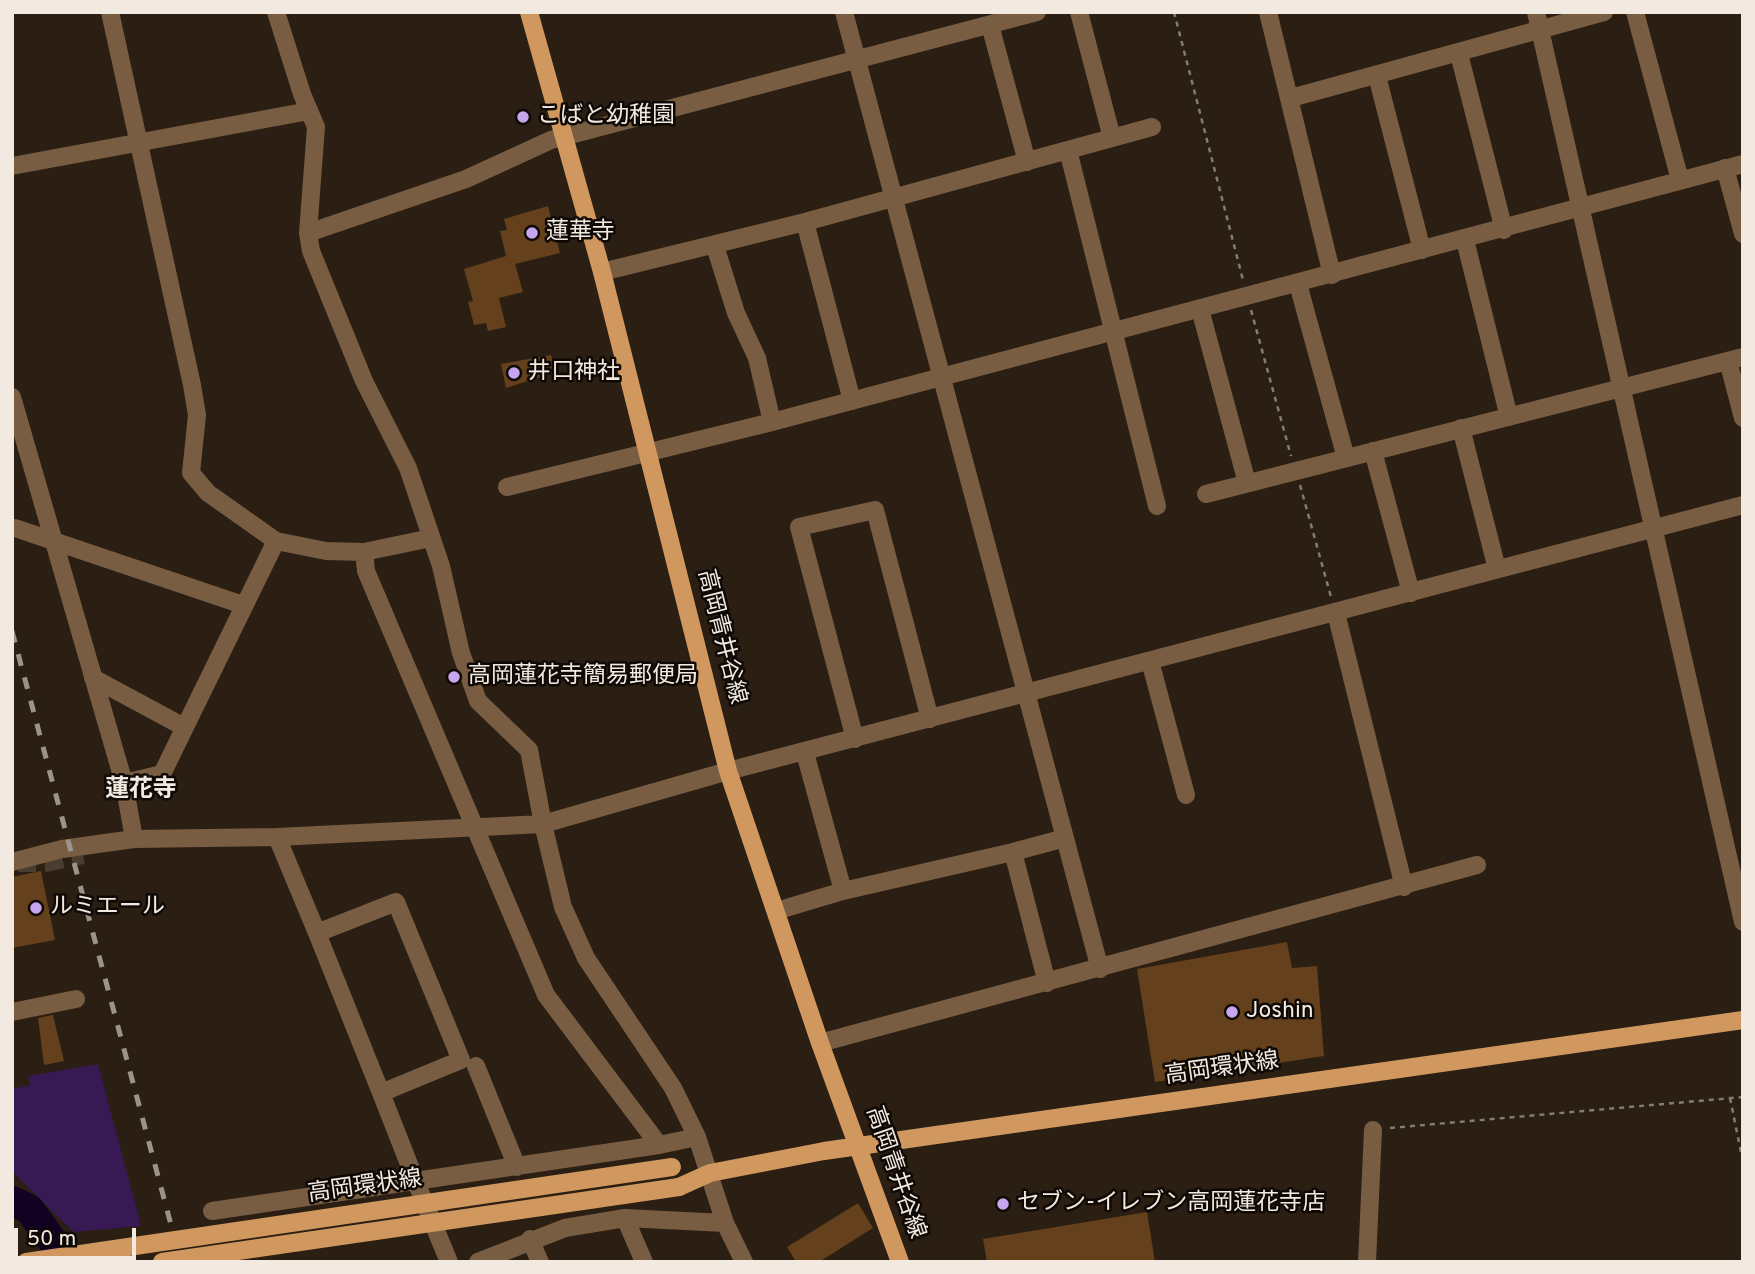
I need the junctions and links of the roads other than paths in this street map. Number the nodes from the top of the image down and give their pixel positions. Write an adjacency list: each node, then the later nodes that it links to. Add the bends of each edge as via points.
1 (110, 12): 20 (street)
2 (276, 12): 16 (street)
3 (529, 12): 18 (main road, 高岡青井谷線)
4 (844, 12): 13 (street)
5 (1079, 12): 19 (street)
6 (1268, 12): 15 (street)
7 (1604, 12): 10 (street)
8 (1635, 12): 25 (street)
9 (1034, 13): 11 (street)
10 (1538, 21): 12 (street); 27 (street)
11 (990, 25): 13 (street); 22 (street)
12 (1459, 54): 14 (street); 29 (street)
13 (856, 59): 18 (street); 26 (street)
14 (1377, 76): 15 (street); 34 (street)
15 (1291, 98): 36 (street)
16 (309, 111): 20 (street); 30 (street, via 316,127)
17 (1152, 127): 19 (street)
18 (564, 136): 30 (street, via 466,179); 35 (main road, 高岡青井谷線)
19 (1112, 138): 21 (street)
20 (139, 141): 23 (street); 61 (street, via 194,395 197,415 191,473 208,493)
21 (1068, 150): 22 (street); 39 (street)
22 (1027, 162): 26 (street)
23 (12, 166)
24 (1734, 166): 25 (street); 31 (street)
25 (1680, 180): 27 (street)
26 (893, 197): 28 (street); 41 (street)
27 (1582, 207): 29 (street); 42 (street)
28 (805, 222): 33 (street); 44 (street)
29 (1504, 229): 32 (street)
30 (308, 233): 60 (street, via 320,278 345,327 364,382 408,467)
31 (1743, 234)
32 (1465, 240): 34 (street); 45 (street)
33 (715, 246): 35 (street); 47 (street, via 736,313 757,358)
34 (1422, 250): 36 (street)
35 (602, 272): 50 (main road, 高岡青井谷線)
36 (1332, 275): 37 (street)
37 (1298, 284): 38 (street); 51 (street)
38 (1200, 309): 39 (street); 52 (street)
39 (1112, 332): 41 (street); 56 (street)
40 (1735, 359): 42 (street); 46 (street)
41 (943, 377): 44 (street); 69 (street)
42 (1620, 388): 45 (street); 58 (street)
43 (12, 397): 59 (street)
44 (852, 401): 47 (street)
45 (1509, 416): 48 (street)
46 (1743, 418)
47 (772, 422): 50 (street)
48 (1461, 428): 49 (street); 63 (street)
49 (1373, 451): 51 (street); 64 (street)
50 (648, 454): 53 (street); 74 (main road, 高岡青井谷線)
51 (1346, 458): 52 (street)
52 (1247, 483): 54 (street)
53 (507, 486)
54 (1206, 494)
55 (1743, 505): 58 (street)
56 (1157, 506)
57 (15, 528): 59 (street)
58 (1654, 528): 63 (street); 82 (street)
59 (51, 538): 65 (street); 68 (street)
60 (431, 538): 62 (street); 77 (street, via 478,701 529,750)
61 (276, 541): 62 (street, via 326,551); 65 (street)
62 (364, 552): 78 (street, via 366,571)
63 (1497, 569): 64 (street)
64 (1411, 593): 66 (street)
65 (243, 605): 71 (street)
66 (1336, 613): 67 (street); 86 (street)
67 (1150, 661): 69 (street); 76 (street)
68 (93, 678): 71 (street); 75 (street)
69 (1027, 694): 70 (street); 80 (street)
70 (930, 719): 72 (street); 72 (street, via 875,510 799,527)
71 (184, 727): 75 (street, via 162,774)
72 (855, 739): 73 (street)
73 (805, 753): 74 (street); 87 (street)
74 (729, 771): 77 (street); 88 (main road, 高岡青井谷線)
75 (124, 783): 81 (street)
76 (1186, 795)
77 (543, 824): 78 (street); 100 (street, via 564,907 586,958 673,1088)
78 (476, 828): 79 (street); 101 (street, via 547,995)
79 (277, 837): 81 (street); 90 (street)
80 (1065, 838): 83 (street); 91 (street)
81 (134, 839): 84 (street, via 62,849)
82 (1734, 844): 89 (street)
83 (1013, 852): 87 (street); 92 (street)
84 (12, 862)
85 (1477, 865): 86 (street)
86 (1404, 887): 91 (street)
87 (843, 891): 88 (street)
88 (776, 911): 96 (main road, 高岡青井谷線)
89 (1743, 922)
90 (317, 933): 98 (street); 98 (street, via 396,902 461,1060)
91 (1100, 969): 92 (street)
92 (1047, 983): 96 (street)
93 (76, 999): 94 (street)
94 (12, 1012)
95 (1743, 1020): 102 (main road, 高岡環状線)
96 (820, 1043): 102 (main road, 高岡青井谷線)
97 (476, 1066): 103 (street)
98 (381, 1093): 105 (street)
99 (1373, 1130): 118 (street)
100 (697, 1137): 101 (street); 104 (street)
101 (659, 1145): 103 (street)
102 (860, 1146): 104 (main road, 高岡環状線); 117 (main road, 高岡青井谷線)
103 (517, 1167): 105 (street)
104 (710, 1173): 108 (street); 110 (main road, 高岡環状線, bridge, via 672,1167); 111 (main road, 高岡環状線, bridge, via 679,1187)
105 (416, 1182): 106 (street); 112 (street)
106 (212, 1211)
107 (625, 1218): 108 (street); 109 (street, via 565,1228); 115 (street)
108 (725, 1223): 116 (street)
109 (530, 1240): 113 (street); 114 (street)
110 (26, 1262)
111 (162, 1262)
112 (449, 1262)
113 (478, 1262)
114 (540, 1262)
115 (644, 1262)
116 (744, 1262)
117 (900, 1262)
118 (1367, 1262)

